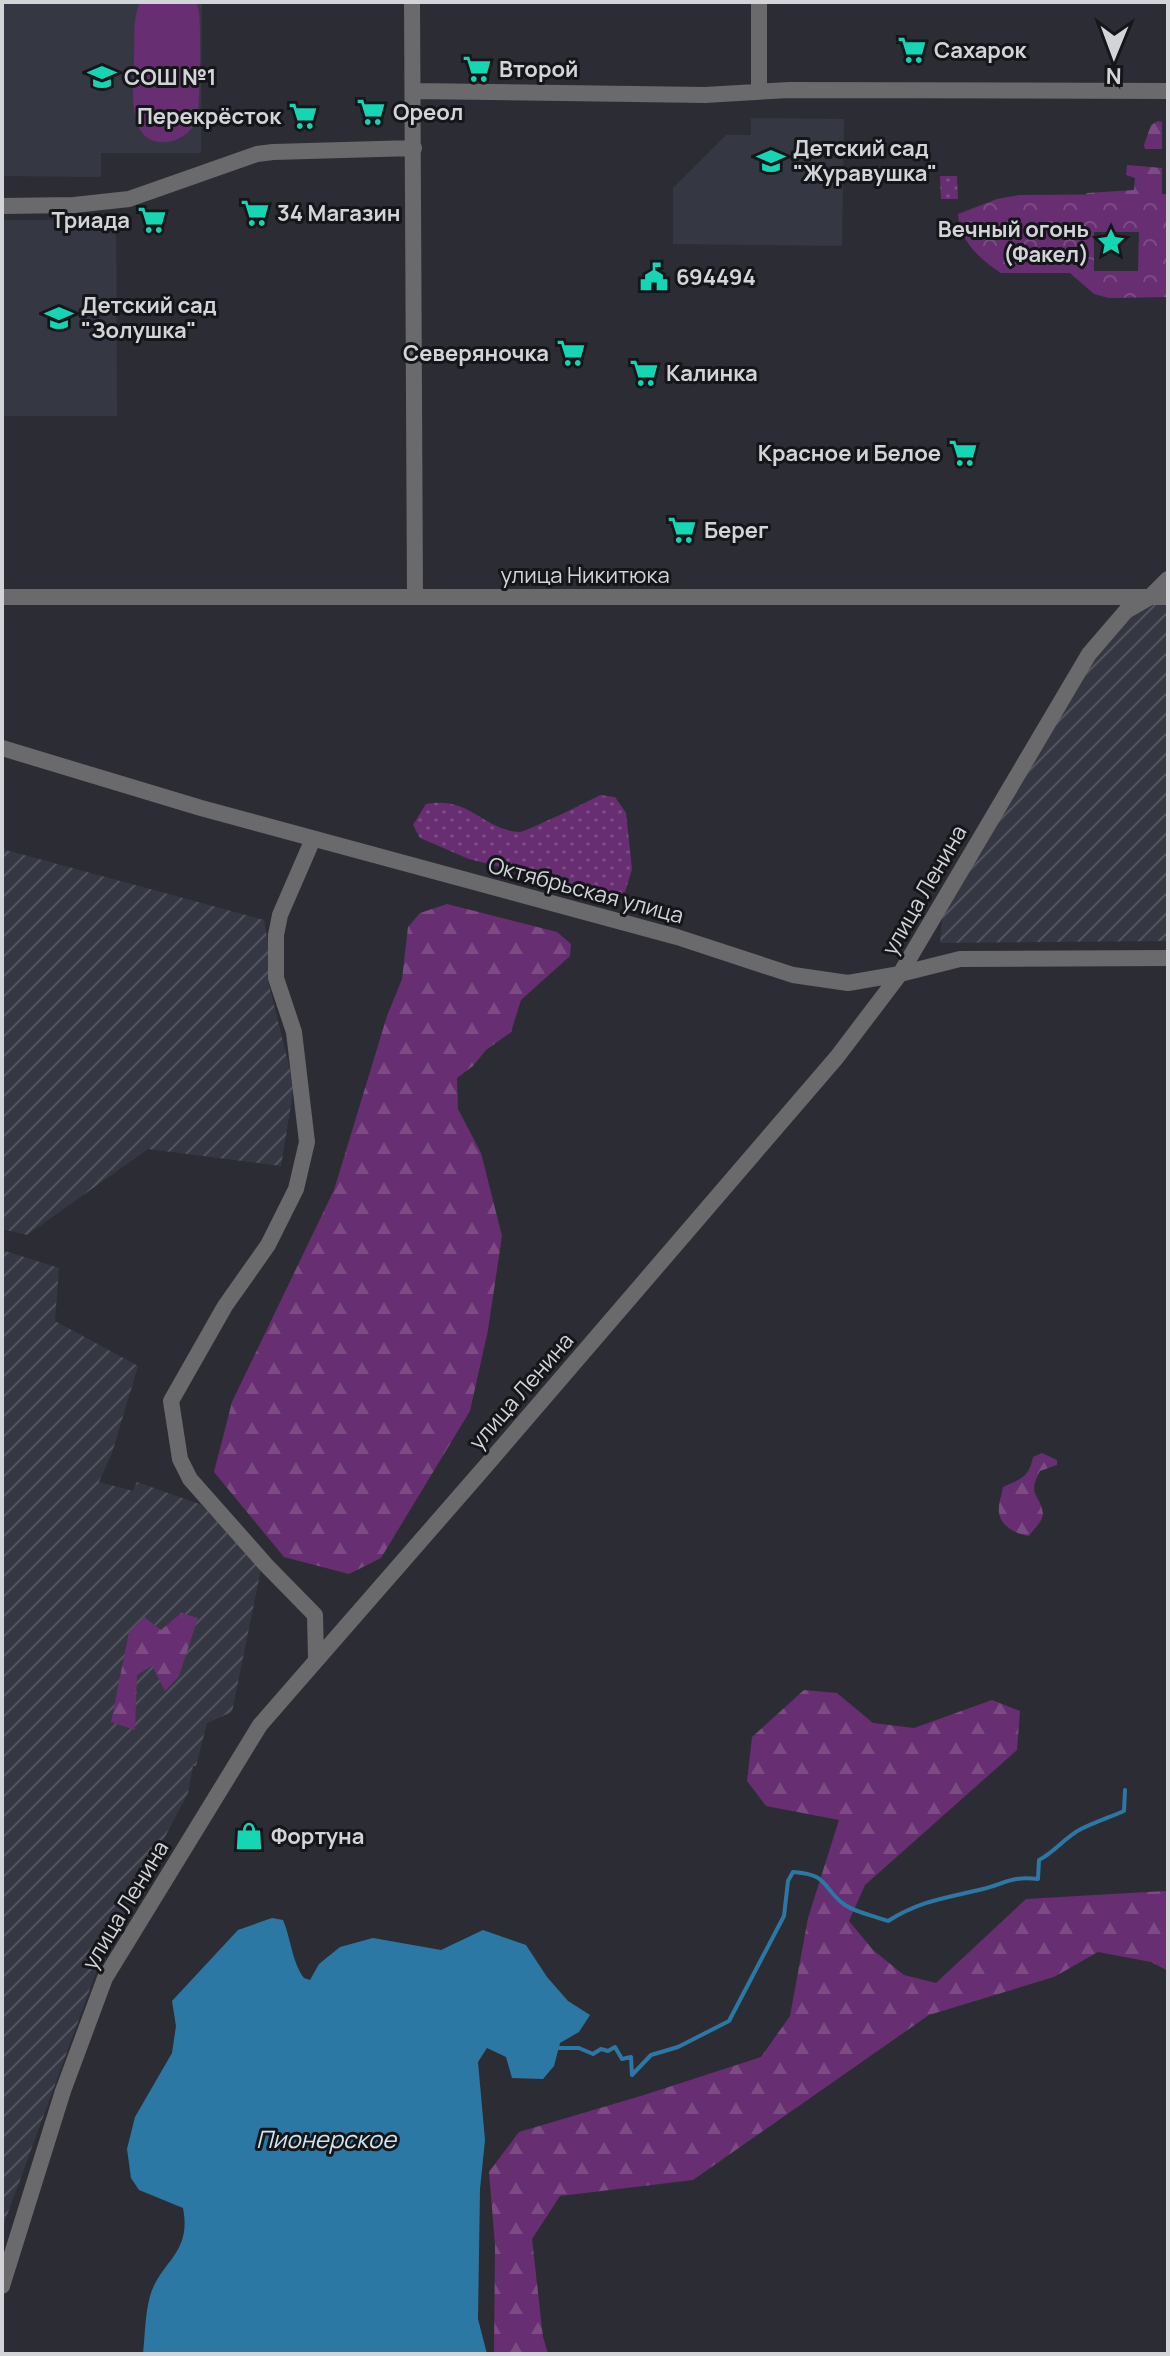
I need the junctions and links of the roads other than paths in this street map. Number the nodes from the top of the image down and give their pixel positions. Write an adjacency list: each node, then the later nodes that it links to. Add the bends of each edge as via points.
1 (412, 2): 3 (street)
2 (759, 2): 4 (street)
3 (414, 91): 4 (street); 6 (street)
4 (759, 91): 5 (street)
5 (1168, 91)
6 (414, 148): 7 (street, via 257,154 129,199); 10 (street)
7 (2, 206)
8 (1168, 579): 11 (street, улица Ленина)
9 (2, 597): 10 (street, улица Никитюка)
10 (415, 597): 11 (street, улица Никитюка)
11 (1150, 597): 12 (street, улица Никитюка); 16 (street, улица Ленина, via 1126,611 1089,654)
12 (1168, 597)
13 (2, 748): 14 (street, Октябрьская улица)
14 (313, 839): 16 (street, Октябрьская улица, via 677,937 793,975 848,983); 17 (street, via 276,935 276,978 294,1032 307,1142 296,1189 268,1245 225,1306 171,1401 180,1459 190,1479)
15 (1168, 958): 16 (street, Октябрьская улица, via 960,959)
16 (900, 974): 18 (street, улица Ленина, via 827,1069)
17 (315, 1615): 18 (street); 19 (street)
18 (348, 1621): 19 (street, улица Ленина)
19 (316, 1658): 20 (street, улица Ленина, via 260,1725 105,1978)
20 (2, 2286)

